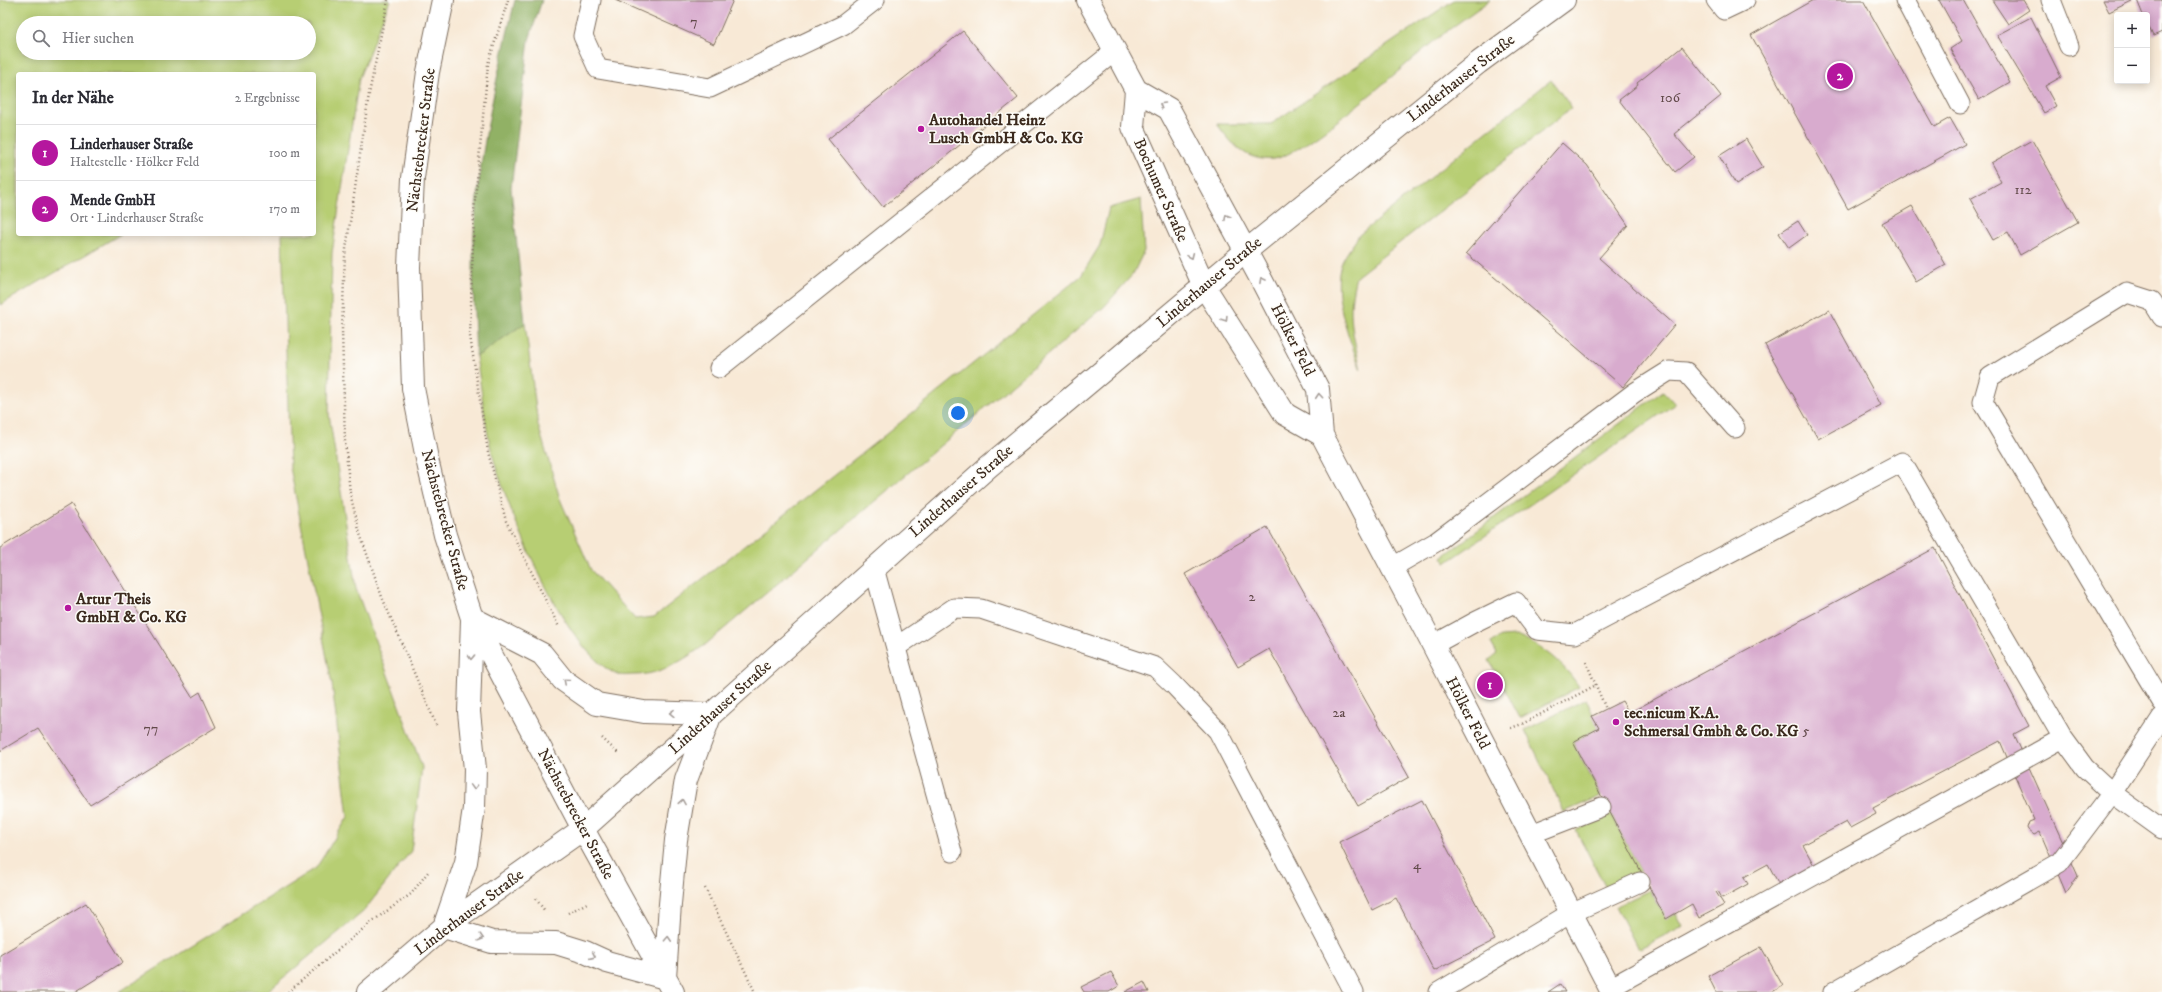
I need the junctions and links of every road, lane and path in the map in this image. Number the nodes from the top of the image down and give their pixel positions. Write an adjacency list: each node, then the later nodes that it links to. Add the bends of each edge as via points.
1 (388, 0): 35 (path, via 368,94 345,256 342,329 345,442 350,493 360,534 382,596)
2 (443, 0): 24 (main road, Nächstebrecker Straße, via 428,72 413,178 409,267 413,388 445,535)
3 (508, 0): 25 (path, via 488,64 474,211 470,336 488,452 506,521)
4 (591, 0): 5 (lane, via 582,36 598,69 710,88 843,25)
5 (875, 0)
6 (1088, 0): 13 (main road)
7 (1564, 0): 16 (main road, Linderhauser Straße, via 1478,63)
8 (1716, 0): 9 (lane, via 1724,10)
9 (1745, 0)
10 (1905, 0): 15 (lane)
11 (2051, 0): 12 (lane)
12 (2068, 46)
13 (1115, 51): 14 (main road); 19 (lane)
14 (1136, 90): 16 (main road, one-way to 14, via 1169,110); 17 (main road, Bochumer Straße, one-way to 17, via 1133,127)
15 (1960, 104)
16 (1246, 251): 17 (main road, Linderhauser Straße); 21 (main road, Hölker Feld, one-way to 16, via 1318,389)
17 (1204, 286): 21 (main road, one-way to 21, via 1285,414); 22 (main road, Linderhauser Straße, via 988,467)
18 (2162, 317): 30 (lane, via 2152,300 2127,293 1990,377 1983,402)
19 (719, 368)
20 (1735, 428): 23 (lane, via 1686,372 1669,371 1634,394 1436,542)
21 (1322, 435): 23 (main road, Hölker Feld)
22 (874, 568): 28 (lane); 32 (main road, Linderhauser Straße)
23 (1391, 568): 27 (main road, Hölker Feld)
24 (472, 618): 32 (main road, one-way to 24, via 644,712 597,704 563,680 542,654); 39 (main road, Nächstebrecker Straße); 47 (main road, one-way to 47, via 469,712 475,768 474,808 466,862)
25 (562, 632)
26 (1575, 634): 27 (lane, via 1537,630 1516,602); 29 (path); 36 (lane, via 1902,462)
27 (1434, 645): 41 (main road, Hölker Feld)
28 (896, 647): 42 (lane); 53 (lane, via 954,608 981,609 1155,667 1218,731)
29 (1596, 685): 31 (path); 34 (path)
30 (2162, 702)
31 (1606, 709)
32 (711, 714): 39 (main road, Linderhauser Straße); 48 (main road, one-way to 32, via 670,904 676,840 686,780)
33 (2162, 717): 37 (lane)
34 (1522, 724)
35 (439, 730)
36 (2063, 738): 37 (lane, via 2085,768); 49 (lane)
37 (2112, 793): 40 (lane); 55 (lane, via 2060,863)
38 (1601, 807): 41 (lane)
39 (583, 829): 47 (main road, Linderhauser Straße); 48 (main road, Nächstebrecker Straße)
40 (2162, 829)
41 (1531, 834): 46 (main road, Hölker Feld)
42 (952, 852)
43 (429, 870): 50 (path, via 411,894 370,923)
44 (1640, 882): 46 (lane)
45 (704, 885): 52 (path, via 705,892)
46 (1571, 913): 49 (main road, Hölker Feld); 54 (lane)
47 (444, 927): 48 (main road, one-way to 48, via 492,942 556,943); 51 (main road, Linderhauser Straße)
48 (669, 985)
49 (1611, 990)
50 (288, 992)
51 (368, 992)
52 (755, 992)
53 (1354, 992)
54 (1439, 992)
55 (1833, 992)

